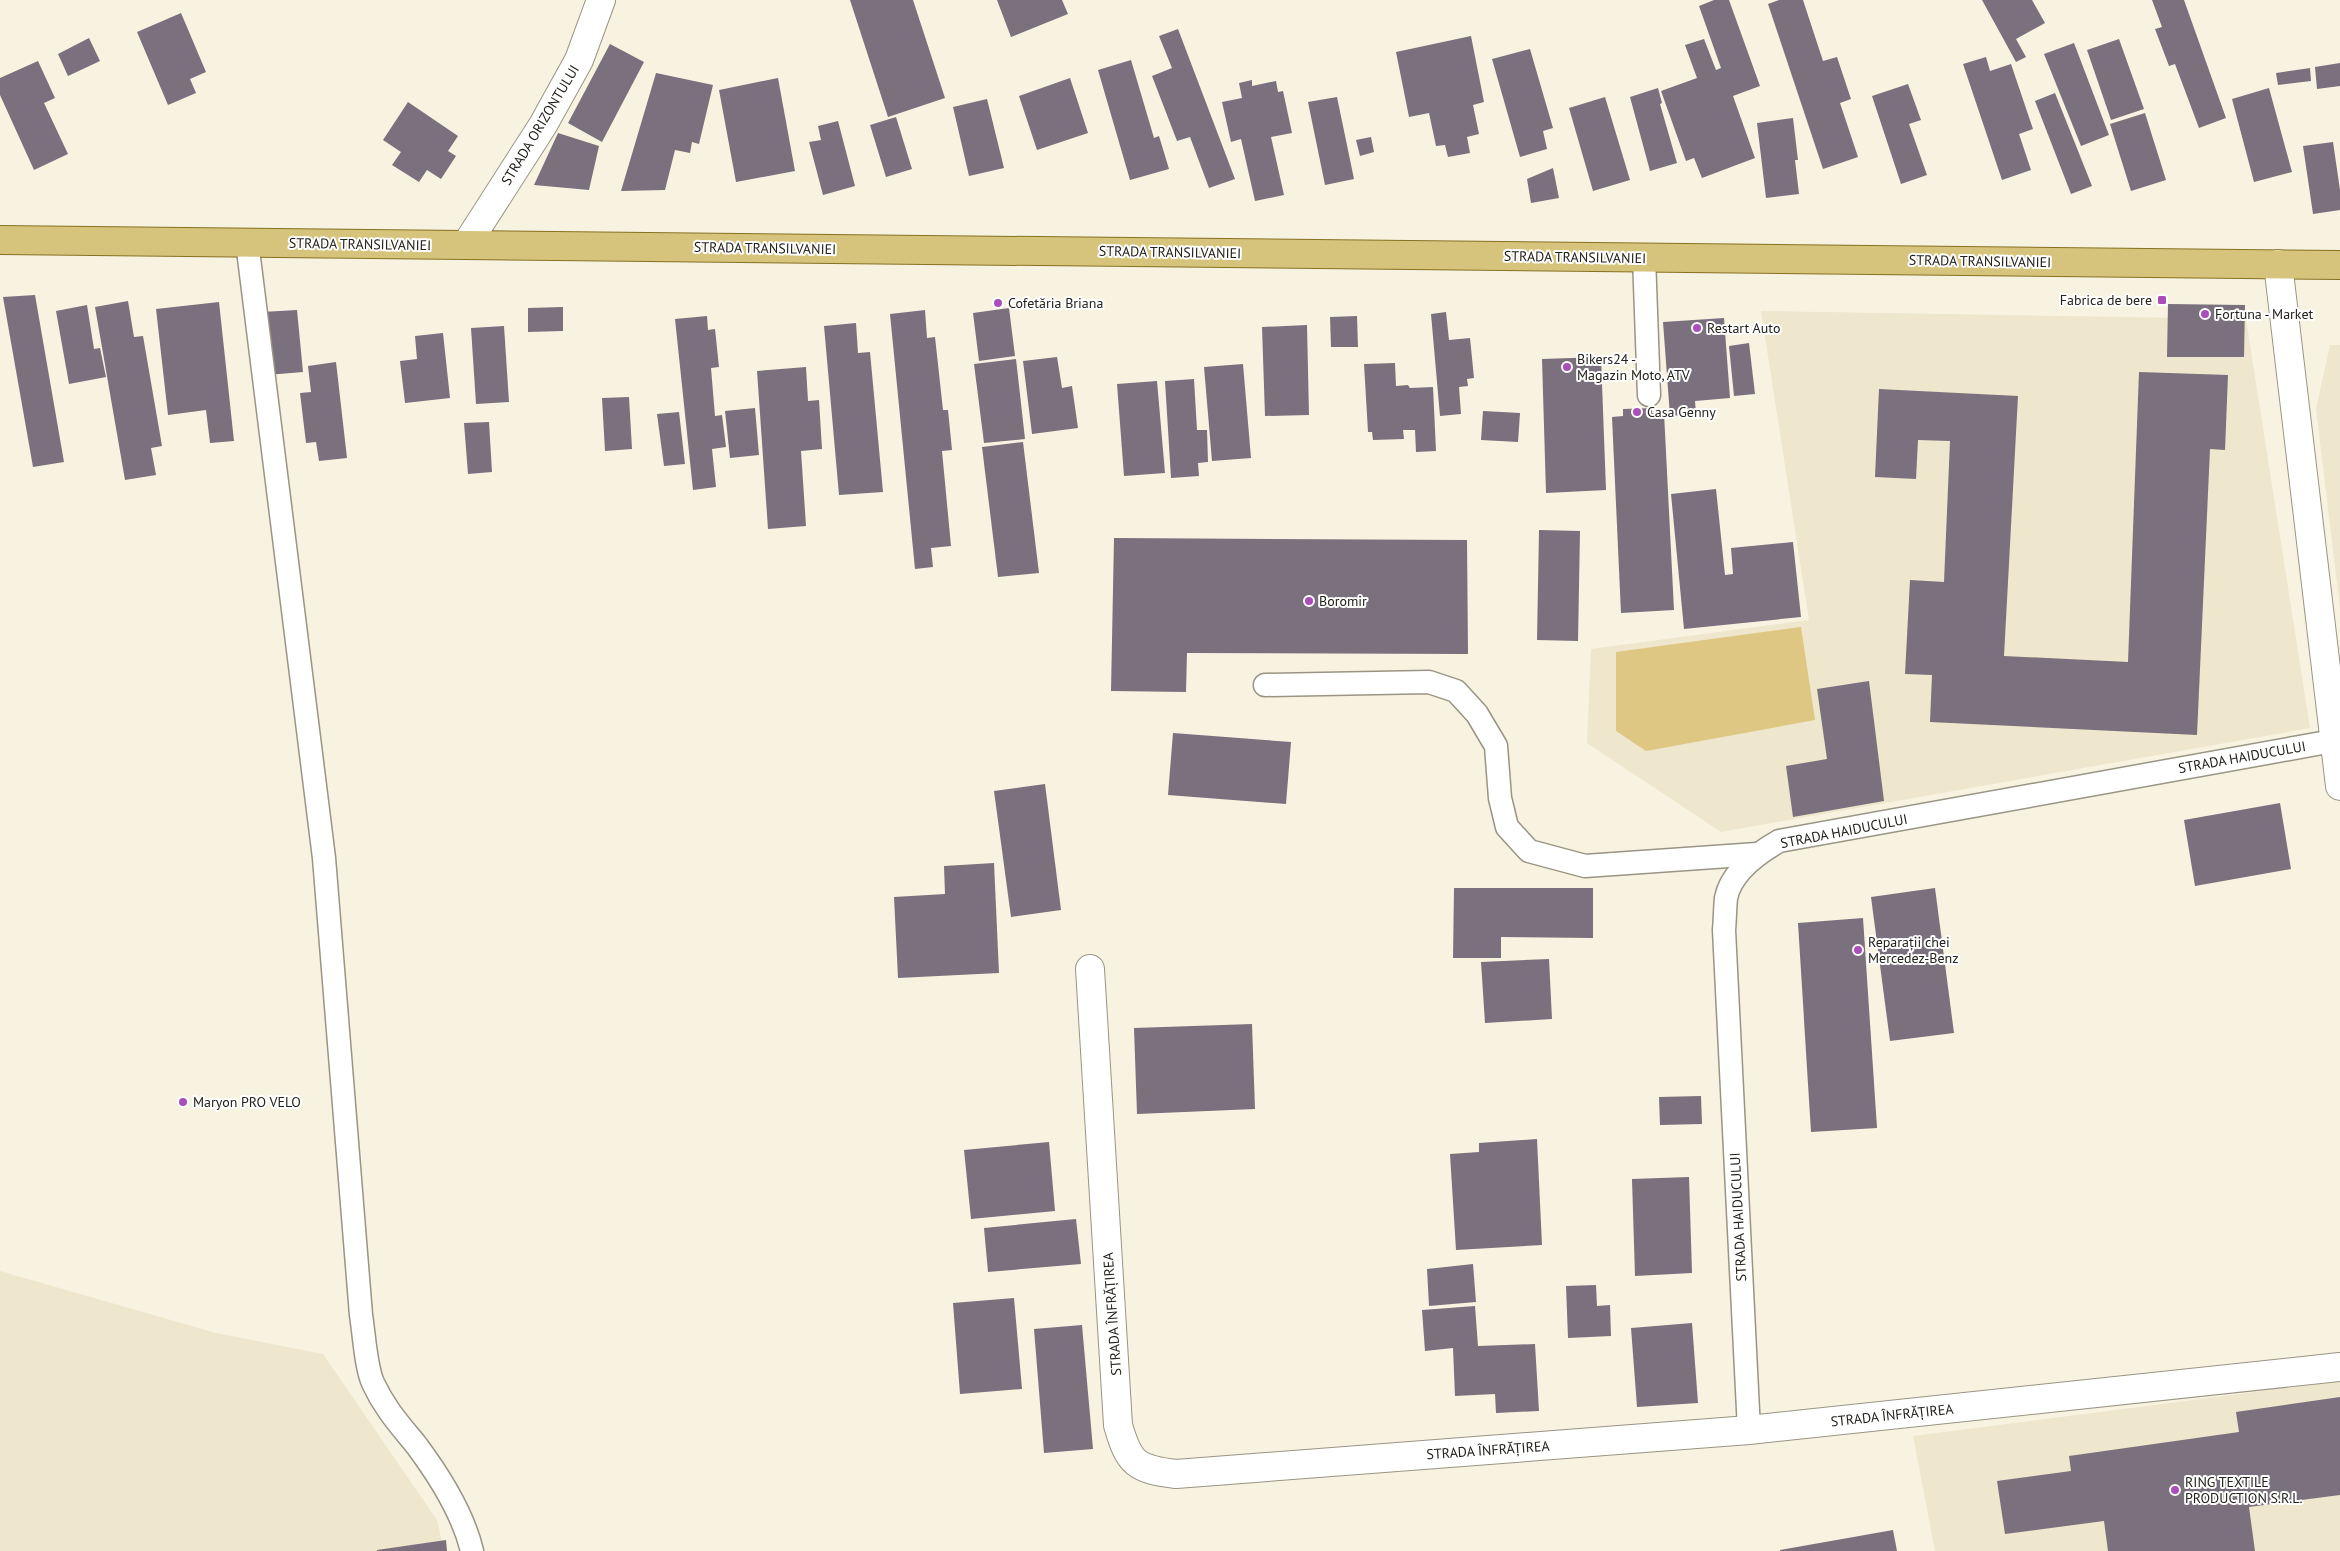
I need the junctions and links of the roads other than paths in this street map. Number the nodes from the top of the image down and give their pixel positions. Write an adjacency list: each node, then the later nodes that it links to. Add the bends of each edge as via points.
1 (602, 0): 4 (street, STRADA ORIZONTULUI, via 579,60 543,126)
2 (0, 240): 3 (main road, STRADA TRANSILVANIEI)
3 (247, 242): 4 (main road, STRADA TRANSILVANIEI); 16 (lane, via 324,858 362,1316 372,1381 388,1412 450,1495)
4 (466, 245): 5 (main road, STRADA TRANSILVANIEI)
5 (1644, 257): 6 (main road, STRADA TRANSILVANIEI); 8 (lane)
6 (2278, 264): 7 (main road, STRADA TRANSILVANIEI); 10 (street)
7 (2340, 265)
8 (1649, 395)
9 (1265, 686): 12 (lane, via 1429,682 1456,691 1477,714 1496,746 1500,798 1507,827 1529,851 1585,866)
10 (2333, 741): 11 (street); 12 (lane, STRADA HAIDUCULUI, via 1779,841)
11 (2340, 786)
12 (1757, 854): 15 (lane, STRADA HAIDUCULUI, via 1736,876 1726,896 1724,930)
13 (1090, 969): 15 (street, STRADA ÎNFRĂȚIREA, via 1118,1425 1125,1450 1138,1465 1156,1472 1176,1474)
14 (2340, 1367): 15 (street, STRADA ÎNFRĂȚIREA)
15 (1749, 1430)
16 (472, 1551)

